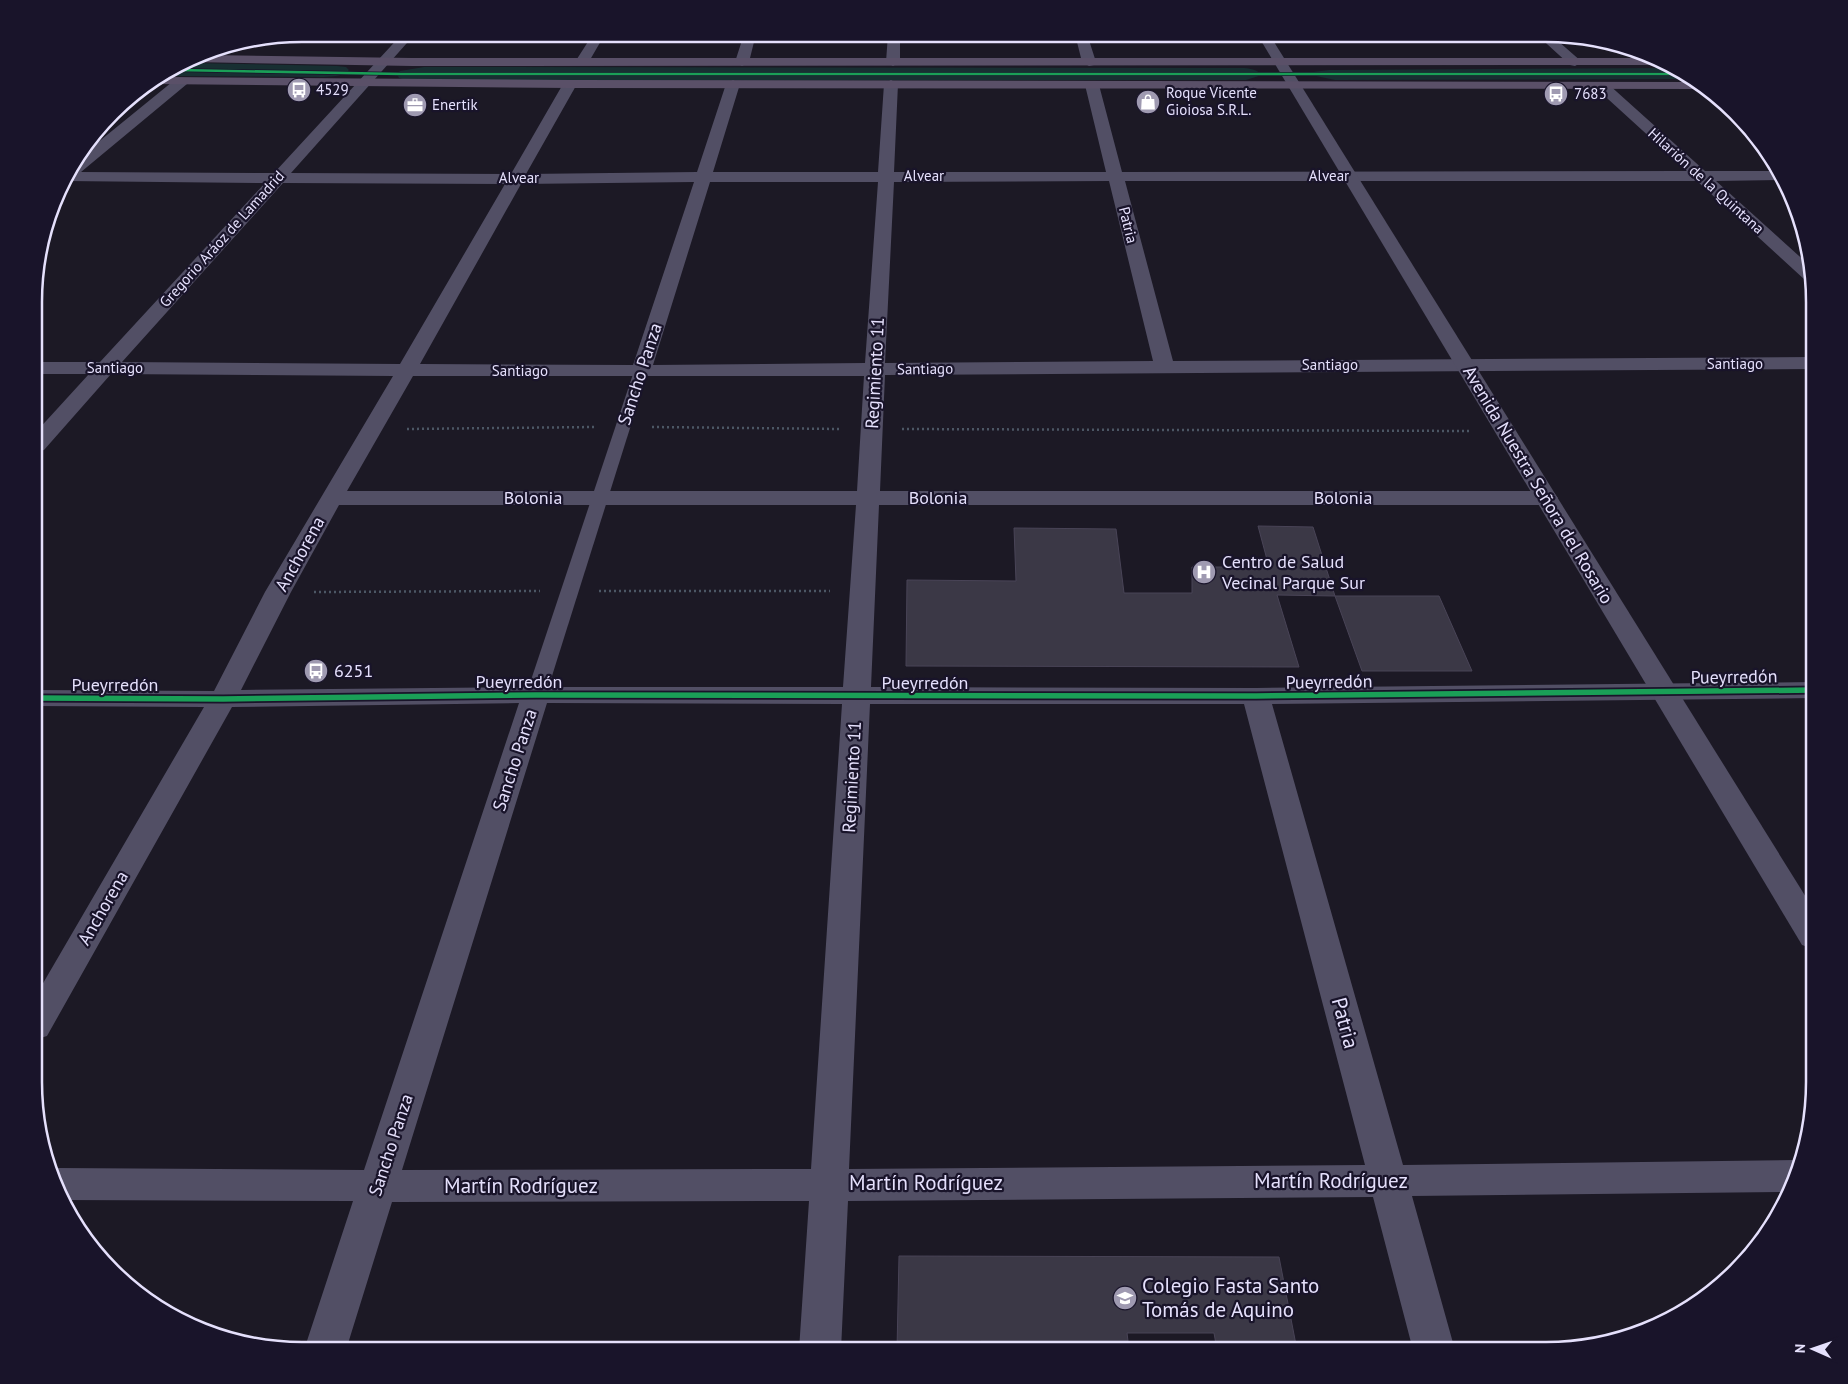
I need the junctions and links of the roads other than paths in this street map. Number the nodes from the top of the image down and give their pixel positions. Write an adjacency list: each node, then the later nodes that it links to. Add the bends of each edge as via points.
1 (402, 42): 9 (street, Gregorio Aráoz de Lamadrid)
2 (594, 42): 10 (street)
3 (748, 42): 11 (street)
4 (894, 42): 16 (street, Regimiento 11)
5 (1083, 42): 12 (street)
6 (1268, 42): 13 (street, Avenida Nuestra Señora del Rosario)
7 (1552, 42): 14 (street)
8 (210, 59): 9 (main road)
9 (384, 62): 10 (main road); 19 (street, Gregorio Aráoz de Lamadrid)
10 (582, 62): 11 (main road)
11 (742, 62): 16 (main road)
12 (1089, 62): 13 (main road); 16 (main road)
13 (1280, 62): 14 (main road); 23 (street, Avenida Nuestra Señora del Rosario)
14 (1575, 62): 15 (main road)
15 (1645, 62)
16 (892, 73): 21 (main road); 22 (main road); 27 (street, Regimiento 11)
17 (166, 81): 18 (main road)
18 (182, 81): 19 (main road); 26 (street)
19 (365, 83): 20 (main road); 33 (street, Gregorio Aráoz de Lamadrid)
20 (570, 84): 21 (main road); 35 (street, Anchorena)
21 (733, 84): 34 (street, Sancho Panza)
22 (1092, 85): 23 (main road); 28 (street, Patria)
23 (1294, 86): 24 (main road); 29 (street, Avenida Nuestra Señora del Rosario)
24 (1602, 86): 25 (main road); 30 (street, Hilarión de la Quintana)
25 (1690, 86)
26 (82, 165)
27 (886, 176): 28 (street, Alvear); 34 (street, Alvear); 42 (street, Regimiento 11)
28 (1116, 176): 29 (street, Alvear); 39 (street, Patria)
29 (1349, 176): 30 (street, Alvear); 38 (street, Avenida Nuestra Señora del Rosario)
30 (1700, 176): 31 (street, Alvear); 36 (street, Hilarión de la Quintana)
31 (1773, 176)
32 (74, 177): 33 (street, Alvear)
33 (279, 177): 35 (street, Alvear); 41 (street, Gregorio Aráoz de Lamadrid)
34 (703, 177): 35 (street, Alvear); 44 (street, Sancho Panza)
35 (515, 179): 43 (street, Anchorena)
36 (1803, 269)
37 (1806, 363): 38 (street, Santiago)
38 (1464, 364): 39 (street, Santiago); 49 (street, Avenida Nuestra Señora del Rosario)
39 (1164, 366): 42 (street, Santiago)
40 (42, 368): 41 (street, Santiago)
41 (105, 368): 43 (street, Santiago); 45 (street, Gregorio Aráoz de Lamadrid)
42 (875, 369): 44 (street, Santiago); 48 (street, Regimiento 11)
43 (406, 370): 44 (street, Santiago); 46 (street, Anchorena)
44 (641, 371): 47 (lane, Sancho Panza)
45 (42, 438)
46 (331, 498): 47 (street, Bolonia); 56 (street, Anchorena)
47 (600, 498): 48 (street, Bolonia); 52 (lane, Sancho Panza)
48 (867, 498): 49 (street, Bolonia); 53 (street, Regimiento 11)
49 (1546, 498): 51 (street, Avenida Nuestra Señora del Rosario)
50 (1806, 690): 51 (street, Pueyrredón)
51 (1664, 692): 54 (street, Pueyrredón); 57 (street, Avenida Nuestra Señora del Rosario)
52 (536, 695): 53 (street, Pueyrredón); 56 (street, Pueyrredón); 63 (street, Sancho Panza)
53 (856, 696): 54 (street, Pueyrredón); 62 (street, Regimiento 11)
54 (1256, 696): 60 (street, Patria)
55 (42, 698): 56 (street, Pueyrredón)
56 (223, 699): 58 (street, Anchorena)
57 (1806, 924)
58 (42, 1013)
59 (1788, 1176): 60 (street, Martín Rodríguez)
60 (1388, 1181): 62 (street, Martín Rodríguez); 66 (street, Patria)
61 (63, 1184): 63 (street, Martín Rodríguez)
62 (829, 1184): 63 (street, Martín Rodríguez); 65 (street, Regimiento 11)
63 (378, 1187): 64 (street, Sancho Panza)
64 (328, 1342)
65 (820, 1342)
66 (1432, 1342)

